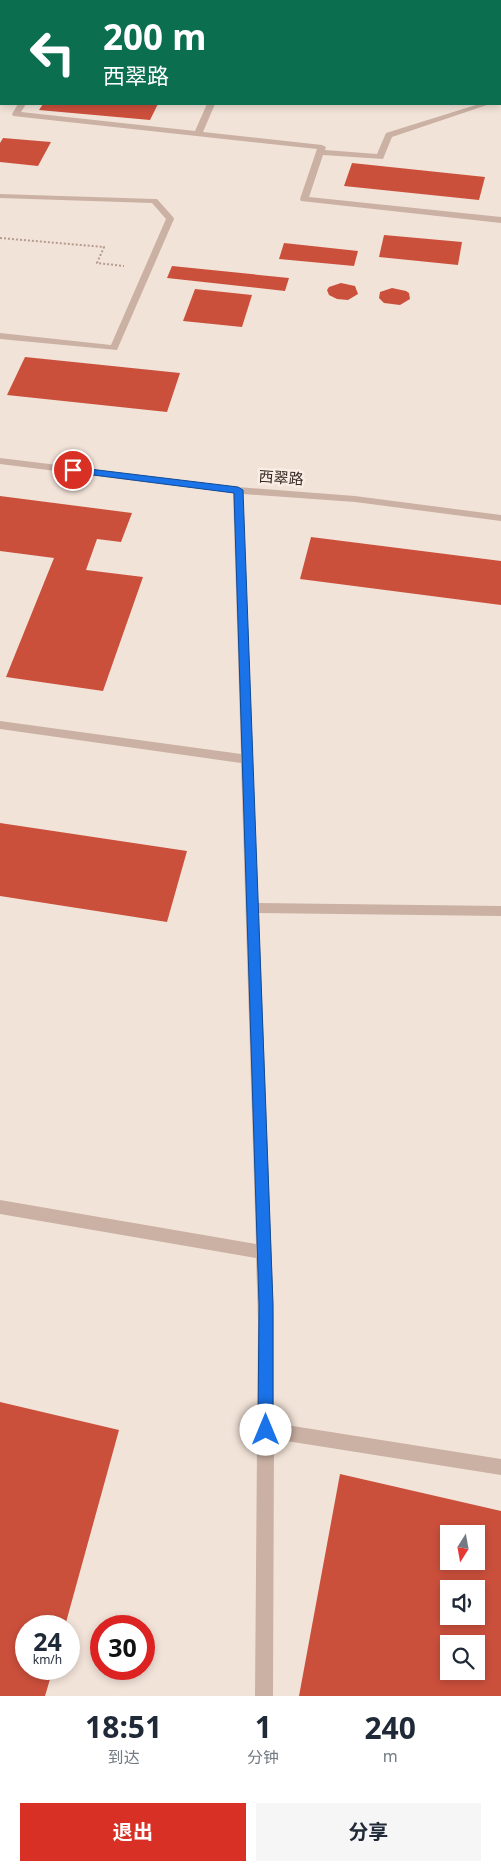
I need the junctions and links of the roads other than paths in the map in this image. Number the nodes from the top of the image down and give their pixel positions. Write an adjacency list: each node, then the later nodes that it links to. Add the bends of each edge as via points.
1 (21, 105): 4 (street, via 16,114)
2 (211, 105): 4 (street)
3 (483, 105): 5 (street, via 389,135 380,157)
4 (198, 133): 5 (street, via 322,147)
5 (320, 152): 7 (street, via 304,199)
6 (0, 196): 8 (street, via 154,201 170,219 114,348)
7 (501, 220)
8 (0, 336)
9 (0, 461): 10 (street, 西翠路)
10 (238, 490): 11 (street, 西翠路, via 355,499); 13 (street)
11 (501, 518)
12 (0, 725): 13 (street)
13 (246, 759): 14 (street)
14 (252, 908): 15 (street); 17 (street)
15 (501, 912)
16 (0, 1208): 17 (street)
17 (264, 1252): 18 (street)
18 (266, 1430): 19 (street); 20 (street)
19 (501, 1467)
20 (264, 1696)

